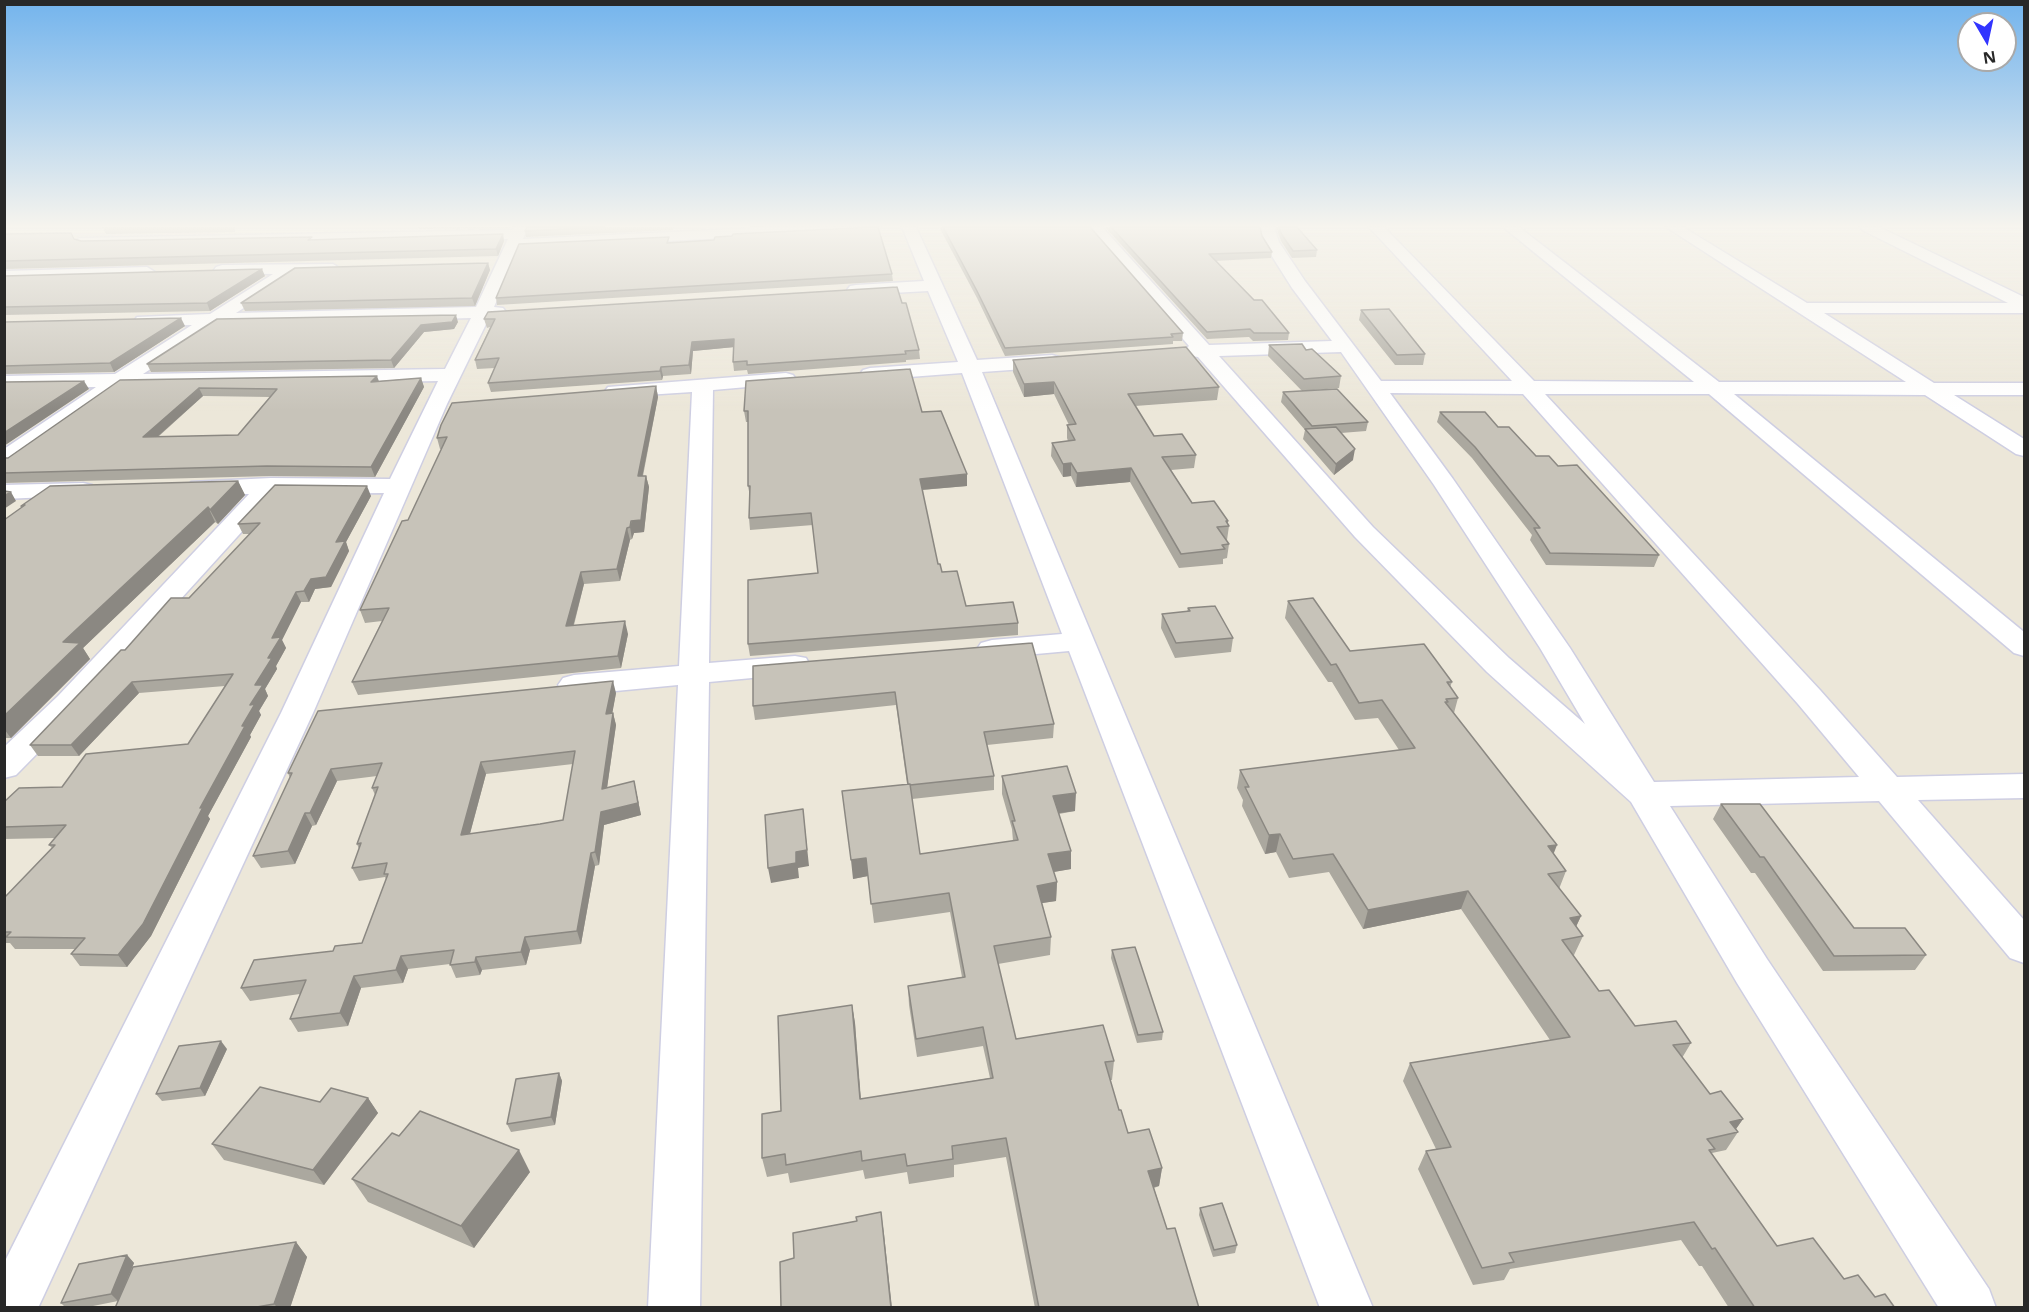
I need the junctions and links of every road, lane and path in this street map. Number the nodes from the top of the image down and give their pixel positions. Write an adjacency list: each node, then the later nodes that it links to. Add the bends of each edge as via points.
1 (262, 288): 16 (street)
2 (492, 288): 15 (street)
3 (892, 288): 11 (street)
4 (935, 288): 22 (street)
5 (1147, 288): 19 (street)
6 (1301, 288): 18 (street)
7 (1436, 288): 31 (street)
8 (1588, 288): 29 (street)
9 (1771, 288): 13 (street)
10 (1989, 288): 12 (street)
11 (839, 291)
12 (2025, 306): 13 (street)
13 (1803, 308): 32 (street)
14 (516, 311): 15 (street)
15 (481, 313): 16 (street); 34 (street)
16 (212, 320): 17 (street); 25 (street)
17 (131, 321)
18 (1346, 346): 19 (street); 28 (street)
19 (1205, 350): 20 (street); 55 (street, via 1364,532 1498,665)
20 (1170, 352)
21 (1076, 359): 22 (street)
22 (970, 367): 23 (street); 44 (street)
23 (854, 375)
24 (807, 378): 27 (street)
25 (121, 379): 26 (street); 34 (street); 36 (street)
26 (4, 382)
27 (703, 385): 33 (street); 48 (street)
28 (1374, 387): 31 (street); 55 (street, via 1555,648)
29 (1714, 388): 31 (street); 32 (street); 45 (street)
30 (2025, 388): 32 (street)
31 (1529, 389): 54 (street)
32 (1933, 390): 35 (street)
33 (599, 393)
34 (449, 394): 38 (street)
35 (2025, 449)
36 (4, 460)
37 (271, 485): 38 (street); 39 (street); 52 (street, via 69,703)
38 (398, 486): 51 (street)
39 (175, 488)
40 (107, 489): 41 (street)
41 (52, 490): 42 (street); 43 (street)
42 (4, 492)
43 (14, 517)
44 (1079, 641): 46 (street); 59 (street)
45 (2025, 647)
46 (962, 651)
47 (823, 663): 48 (street)
48 (694, 673): 49 (street); 58 (street)
49 (546, 688)
50 (333, 709): 51 (street)
51 (297, 713): 57 (street)
52 (4, 767)
53 (2025, 786): 54 (street)
54 (1888, 789): 55 (street); 56 (street)
55 (1644, 794): 60 (street, via 1752,971)
56 (2025, 947)
57 (10, 1308)
58 (674, 1308)
59 (1347, 1308)
60 (1970, 1308)

